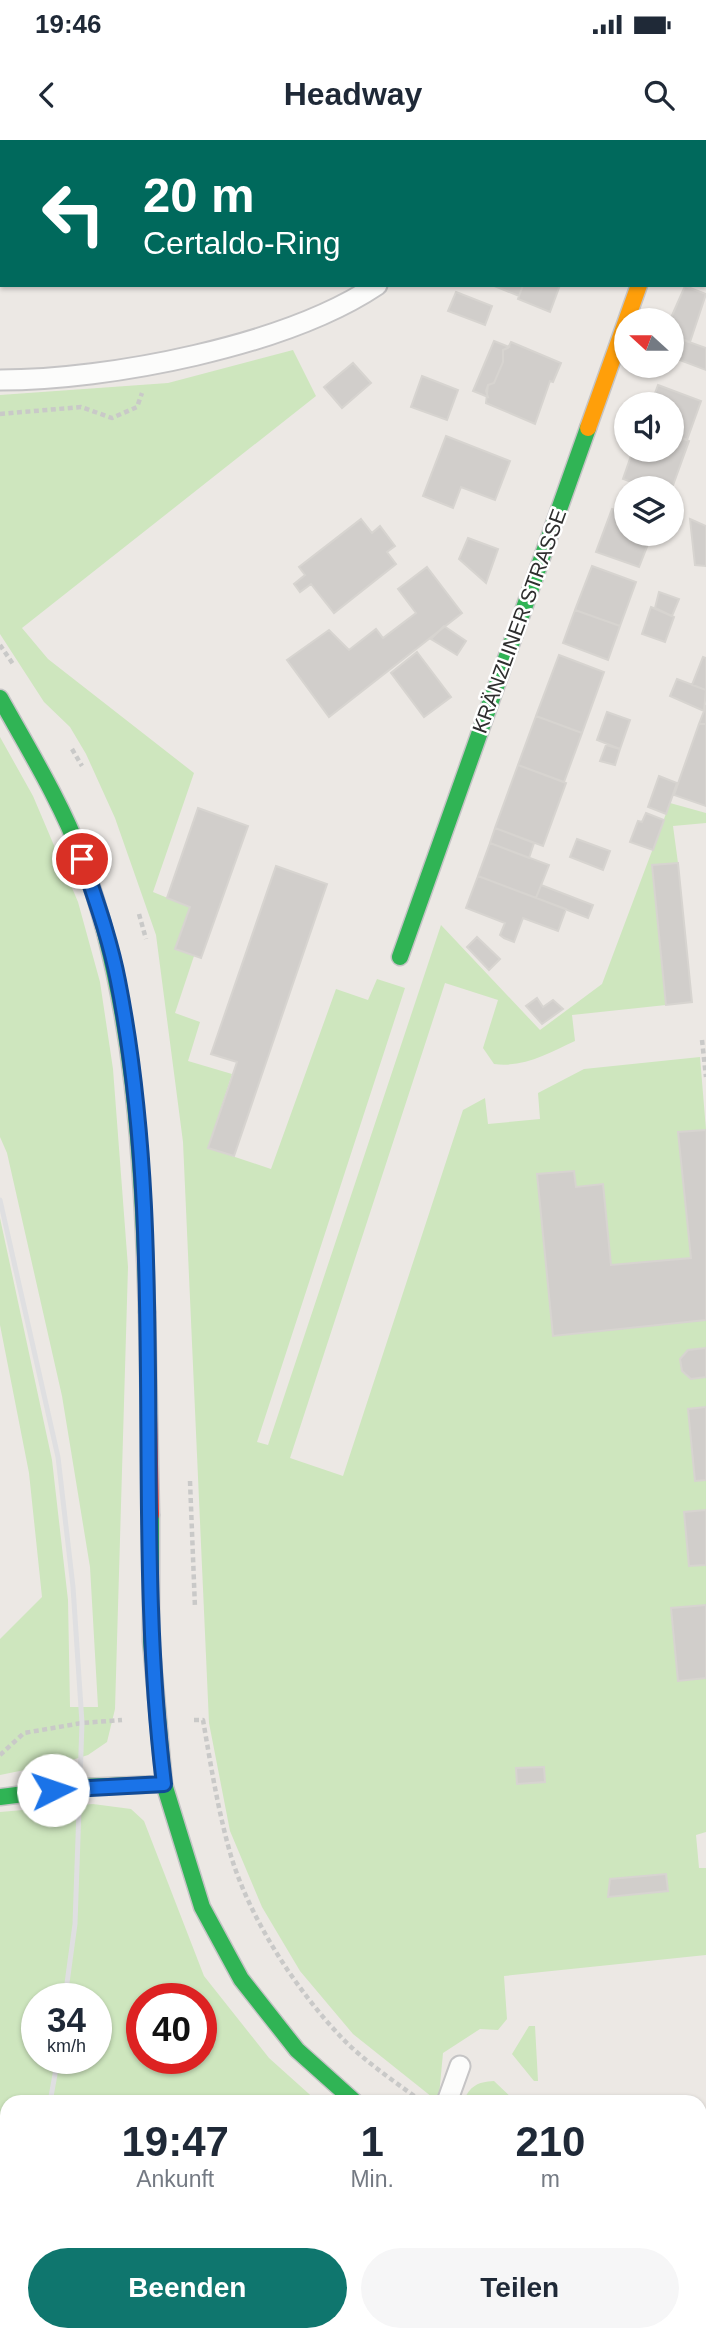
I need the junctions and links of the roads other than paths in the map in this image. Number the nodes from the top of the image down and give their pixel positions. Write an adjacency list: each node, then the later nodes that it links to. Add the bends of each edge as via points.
1 (374, 287): 3 (lane, via 353,301 208,352 70,376)
2 (638, 287): 5 (main road, KRÄNZLINER STRASSE)
3 (0, 380)
4 (0, 698): 6 (main road, via 58,803 82,859 117,978 130,1050 146,1278 151,1641)
5 (400, 957)
6 (164, 1784): 7 (main road, via 80,1787); 9 (main road, via 202,1907 241,1979 297,2050)
7 (0, 1797)
8 (460, 2066): 10 (lane)
9 (347, 2095)
10 (450, 2095)

